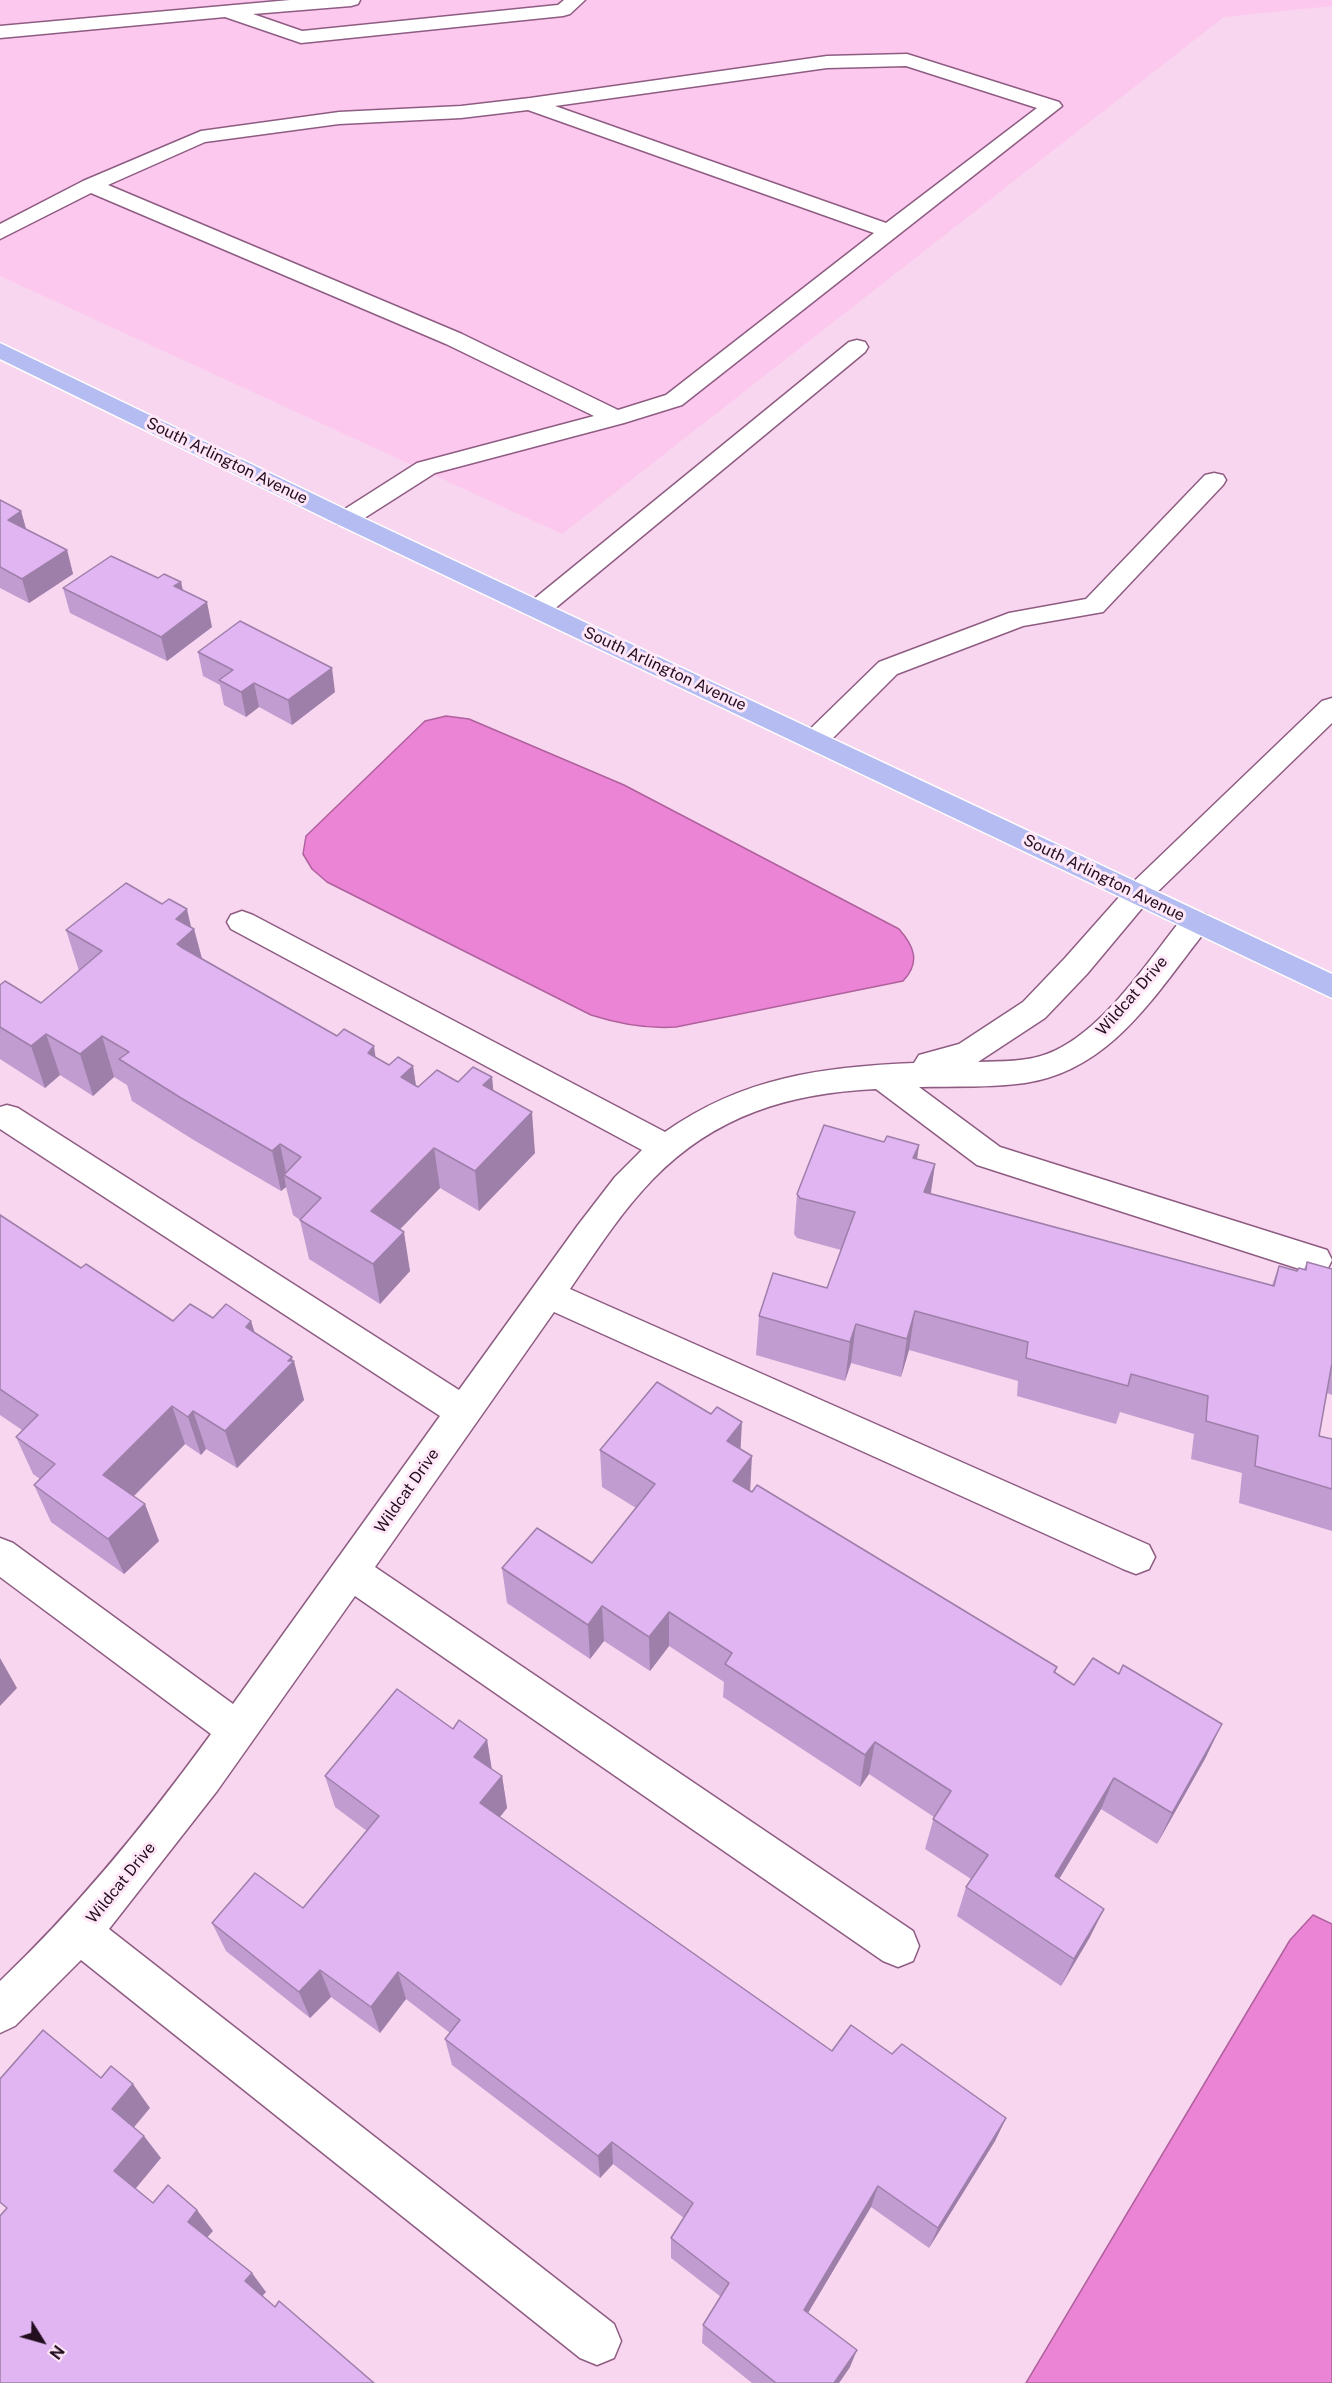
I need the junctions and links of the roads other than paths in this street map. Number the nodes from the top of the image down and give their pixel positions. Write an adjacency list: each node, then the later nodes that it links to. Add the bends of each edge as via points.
1 (351, 0): 3 (street)
2 (576, 0): 3 (street, via 563,10 301,37)
3 (225, 11): 4 (street)
4 (0, 32)
5 (530, 104): 6 (street, via 461,112 339,117 201,137); 7 (street); 7 (street, via 827,62 907,60 1052,106)
6 (90, 185): 8 (street); 11 (street, via 454,339)
7 (889, 231): 11 (street, via 674,400)
8 (0, 233)
9 (857, 347): 14 (street)
10 (0, 350): 13 (main road, South Arlington Avenue)
11 (616, 418): 13 (street, via 426,468)
12 (1214, 480): 16 (street, via 1094,606 1018,619 888,668)
13 (346, 519): 14 (main road, South Arlington Avenue)
14 (538, 609): 16 (main road, South Arlington Avenue)
15 (1332, 707): 17 (street, Wildcat Drive)
16 (815, 740): 17 (main road, South Arlington Avenue)
17 (1138, 894): 19 (main road, South Arlington Avenue); 21 (street, Wildcat Drive, via 1034,1010 969,1053)
18 (242, 922): 23 (street)
19 (1196, 922): 20 (main road, South Arlington Avenue); 21 (street, Wildcat Drive, via 1125,1008 1074,1055 1046,1067 1020,1072)
20 (1332, 987)
21 (882, 1076): 23 (street, Wildcat Drive, via 783,1089 740,1105); 24 (street, via 989,1156)
22 (7, 1117): 26 (street)
23 (667, 1148): 25 (street, Wildcat Drive, via 649,1163 597,1225)
24 (1315, 1260)
25 (548, 1294): 26 (street, Wildcat Drive); 28 (street)
26 (464, 1412): 29 (street, Wildcat Drive)
27 (0, 1556): 30 (street)
28 (1136, 1557)
29 (350, 1571): 30 (street, Wildcat Drive); 32 (street)
30 (238, 1731): 31 (street, Wildcat Drive)
31 (80, 1933): 33 (street, Wildcat Drive); 34 (street)
32 (898, 1946)
33 (0, 2011)
34 (597, 2342)

